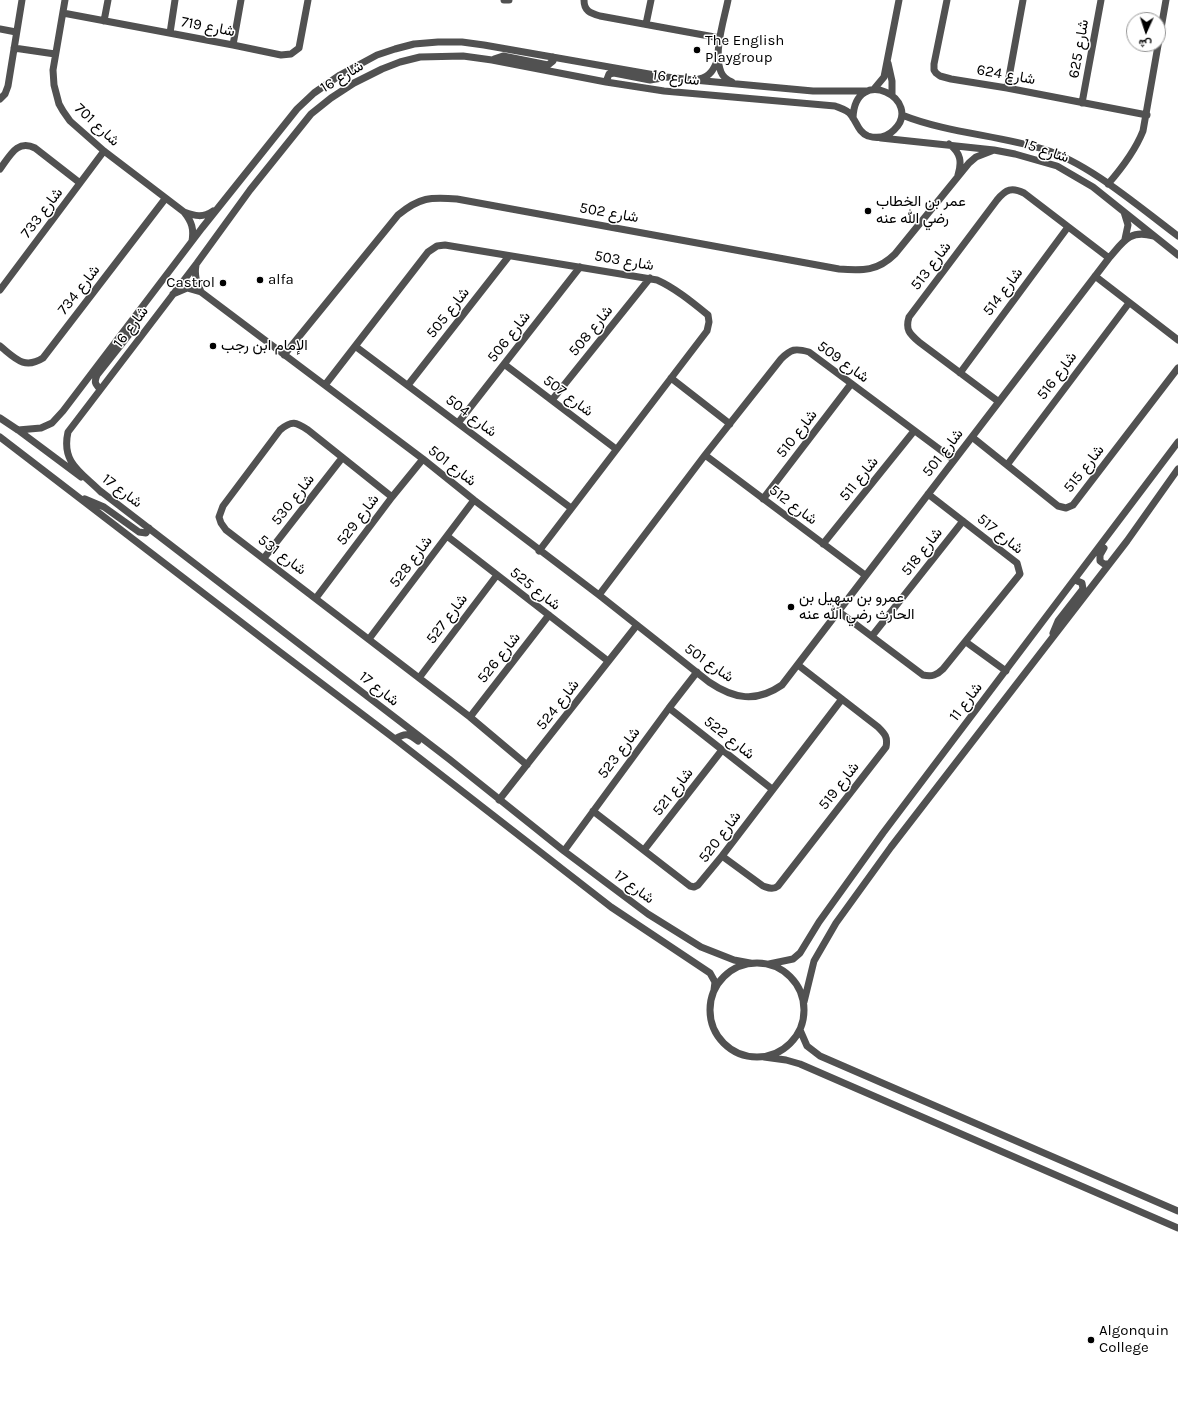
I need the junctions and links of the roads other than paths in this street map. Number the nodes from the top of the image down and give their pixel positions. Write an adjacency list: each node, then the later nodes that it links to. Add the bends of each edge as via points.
1 (22, 0): 21 (street)
2 (65, 0): 17 (street, شارع 701)
3 (108, 0): 18 (street)
4 (175, 0): 22 (street)
5 (241, 0): 24 (street)
6 (308, 0): 24 (street, شارع 719, via 299,48 291,54 281,56)
7 (504, 0): 8 (street)
8 (509, 0)
9 (584, 0): 19 (street, via 589,13)
10 (651, 0): 19 (street)
11 (728, 0): 23 (street)
12 (899, 0): 29 (street)
13 (947, 0): 35 (street, شارع 624, via 934,64 936,73 951,79)
14 (1023, 0): 35 (street)
15 (1101, 0): 39 (street, شارع 625)
16 (1166, 0): 41 (street)
17 (63, 13): 18 (street, شارع 719); 26 (street, شارع 701)
18 (104, 20): 22 (street, شارع 719)
19 (646, 24): 23 (street)
20 (0, 29): 21 (street)
21 (16, 32): 25 (street)
22 (170, 33): 24 (street, شارع 719)
23 (720, 38): 28 (street)
24 (233, 45)
25 (14, 48): 26 (street); 38 (street, via 8,86)
26 (55, 54): 46 (street, شارع 701, via 54,85 59,104 70,121)
27 (553, 57): 30 (street, via 553,61 548,65 503,56); 31 (street, شارع 16); 52 (street, شارع 16, via 462,42 414,44 378,55 340,74 296,109)
28 (718, 57): 32 (street, via 715,67 705,78); 34 (street, via 721,73)
29 (887, 59): 36 (street, via 884,77); 37 (street)
30 (492, 60): 33 (street, شارع 16); 65 (street, شارع 16, via 463,56 420,58 400,62 354,83 331,98 311,114 298,130)
31 (666, 77): 32 (street, شارع 16); 33 (street, via 650,80 609,74)
32 (694, 80): 34 (street, شارع 16)
33 (606, 82): 42 (street, شارع 16, via 664,91 835,106)
34 (736, 84): 36 (street, شارع 16, via 813,91)
35 (1007, 88): 39 (street, شارع 624)
36 (871, 90): 37 (street, via 884,90); 42 (street, via 856,102)
37 (892, 94): 40 (street, via 900,103)
38 (0, 99)
39 (1082, 103): 41 (street, شارع 624)
40 (902, 115): 43 (street, via 898,126 890,134); 50 (street, شارع 15, via 938,127 1044,149 1062,156)
41 (1146, 115): 50 (street, via 1138,144)
42 (853, 118): 43 (street, via 858,128 867,136)
43 (878, 138): 44 (street, شارع 15)
44 (949, 144): 45 (street, شارع 15); 48 (street, via 955,149 961,161)
45 (994, 150): 48 (street, شارع 502, via 976,157); 54 (street, شارع 15, via 1057,166 1093,187)
46 (104, 151): 49 (street, شارع 733); 51 (street, شارع 701)
47 (0, 169): 49 (street, via 15,150 21,145 28,145)
48 (958, 177): 77 (street, شارع 502, via 888,262 879,267 856,271 839,270 457,199 426,198 398,215)
49 (80, 183): 69 (street, شارع 733)
50 (1108, 184): 55 (street, شارع 15)
51 (166, 199): 53 (street, شارع 701); 75 (street, شارع 734, via 43,358 30,364 22,363)
52 (220, 206): 53 (street, شارع 701, via 204,216 197,217); 61 (street, شارع 16)
53 (184, 212): 61 (street, شارع 701, via 192,225)
54 (1124, 212): 58 (street, شارع 15); 60 (street, via 1128,225)
55 (1162, 224): 57 (street); 59 (street, شارع 15)
56 (1068, 227): 64 (street, شارع 513); 80 (street, شارع 514); 80 (street, شارع 513, via 1024,193 1016,189 1003,192 909,317 909,333)
57 (1178, 228)
58 (1153, 236): 60 (street, via 1139,233); 62 (street, شارع 15)
59 (1178, 236)
60 (1125, 239): 64 (street, شارع 501)
61 (192, 242): 73 (street, شارع 16)
62 (1178, 255)
63 (509, 256): 66 (street, شارع 503); 76 (street, شارع 503, via 445,245 437,246 428,252); 84 (street, شارع 505)
64 (1109, 258): 67 (street, شارع 501)
65 (197, 263): 70 (street, via 195,275); 71 (street, شارع 16)
66 (580, 267): 68 (street, شارع 503); 78 (street, شارع 506)
67 (1095, 276): 72 (street); 87 (street, شارع 501)
68 (650, 278): 81 (street, شارع 503, via 667,284 708,315 707,331); 86 (street, شارع 508)
69 (0, 290)
70 (201, 292): 71 (street, via 187,288); 77 (street, شارع 501)
71 (173, 294): 85 (street, شارع 16)
72 (1129, 303): 74 (street); 101 (street, شارع 516)
73 (140, 310): 85 (street, via 131,332 97,375 95,384); 91 (street, شارع 16, via 52,423 41,428)
74 (1178, 340)
75 (0, 346)
76 (355, 346): 83 (street, شارع 503); 84 (street, شارع 504)
77 (284, 355): 83 (street, شارع 501)
78 (504, 364): 86 (street, شارع 507); 89 (street, شارع 506)
79 (1178, 368): 101 (street, شارع 515, via 1073,505 1066,508 1058,506)
80 (960, 373): 87 (street, شارع 513)
81 (671, 378): 90 (street); 96 (street, شارع 503)
82 (852, 384): 90 (street, شارع 509, via 809,352 793,350 782,359); 92 (street, شارع 509); 107 (street, شارع 510)
83 (325, 385): 99 (street, شارع 501)
84 (408, 385): 89 (street, شارع 504)
85 (100, 389): 103 (street, شارع 16, via 68,432 66,442 71,462)
86 (552, 400): 96 (street, شارع 507)
87 (999, 402): 94 (street, شارع 501)
88 (0, 418): 91 (street, شارع 17)
89 (458, 423): 110 (street, شارع 504)
90 (730, 424): 97 (street, شارع 509)
91 (18, 430): 103 (street, شارع 17)
92 (914, 431): 100 (street, شارع 509); 114 (street, شارع 511)
93 (0, 437): 105 (street, شارع 17)
94 (972, 437): 100 (street, شارع 501); 101 (street, شارع 515)
95 (1178, 442): 109 (street, شارع 11)
96 (616, 449): 110 (street, شارع 503)
97 (705, 455): 107 (street, شارع 512); 121 (street, شارع 509)
98 (342, 458): 106 (street, شارع 531); 116 (street, شارع 530); 116 (street, شارع 531, via 300,424 293,422 280,430 223,506 219,517 226,530)
99 (423, 459): 106 (street, شارع 529); 108 (street, شارع 501)
100 (954, 460): 104 (street, شارع 501)
101 (1007, 465)
102 (1178, 469): 117 (street, شارع 11)
103 (101, 492): 112 (street, شارع 17)
104 (928, 494): 111 (street, شارع 517); 119 (street, شارع 501)
105 (78, 496): 112 (street, via 104,507 139,532 146,533); 138 (street, شارع 17)
106 (392, 497): 122 (street, شارع 529)
107 (763, 499): 114 (street, شارع 512)
108 (474, 500): 113 (street, شارع 528); 115 (street, شارع 501)
109 (1133, 503): 117 (street, via 1123,524 1100,555 1100,561); 120 (street, شارع 11)
110 (571, 508): 115 (street, شارع 503)
111 (963, 521): 126 (street, شارع 518); 129 (street, شارع 517, via 1017,563 1020,574)
112 (148, 528): 140 (street, شارع 17)
113 (447, 536): 118 (street, شارع 525); 127 (street, شارع 528)
114 (823, 544): 119 (street, شارع 512)
115 (539, 551): 121 (street, شارع 501)
116 (264, 558): 122 (street, شارع 531)
117 (1109, 564): 128 (street, شارع 11)
118 (497, 575): 124 (street, شارع 525); 134 (street, شارع 527)
119 (865, 576): 123 (street, شارع 501)
120 (1075, 580): 128 (street, via 1082,583 1083,589 1058,621); 132 (street, شارع 11)
121 (600, 595): 125 (street, شارع 501)
122 (316, 598): 127 (street, شارع 531)
123 (838, 611): 126 (street, شارع 517); 131 (street, شارع 501)
124 (549, 616): 130 (street, شارع 525); 137 (street, شارع 526)
125 (637, 625): 130 (street, شارع 524); 133 (street, شارع 501)
126 (872, 636): 129 (street, شارع 517, via 923,675 930,677 937,675)
127 (369, 639): 134 (street, شارع 531)
128 (1050, 641): 151 (street, شارع 11, via 891,847 836,923 814,961)
129 (966, 642): 132 (street)
130 (608, 661): 141 (street, شارع 524)
131 (798, 665): 133 (street, شارع 501, via 782,685 772,692 746,697 722,690); 135 (street, شارع 519)
132 (1006, 671): 149 (street, شارع 11, via 883,833 819,922 800,953 793,959)
133 (697, 672): 136 (street, شارع 523)
134 (418, 678): 137 (street, شارع 531)
135 (842, 699): 142 (street, شارع 520); 147 (street, شارع 519, via 885,734 886,747 881,754 775,888 763,886)
136 (669, 708): 139 (street, شارع 522); 144 (street, شارع 523)
137 (470, 717): 141 (street, شارع 531)
138 (395, 739): 140 (street, via 402,734 412,736 442,758); 150 (street, شارع 17, via 611,907 710,973 715,982)
139 (722, 750): 142 (street, شارع 522); 145 (street, شارع 521)
140 (449, 759): 143 (street, شارع 17)
141 (527, 765): 143 (street, شارع 524)
142 (772, 789): 147 (street, شارع 520)
143 (499, 800): 146 (street, شارع 17)
144 (593, 811): 145 (street, شارع 520); 146 (street, شارع 523)
145 (644, 850): 147 (street, شارع 520, via 694,887)
146 (564, 851): 148 (street, شارع 17, via 677,933 701,947 734,960)
147 (722, 856)
148 (750, 963): 149 (street); 150 (street, via 735,968 722,977)
149 (769, 964): 151 (street, via 782,969 792,978 800,989)
150 (714, 990): 153 (street, via 710,1018 715,1032 724,1044 735,1052 749,1057)
151 (804, 1002): 152 (street, via 805,1017)
152 (800, 1030): 153 (street, via 786,1048); 154 (street, via 807,1046 820,1056)
153 (764, 1057): 155 (street, via 800,1064)
154 (1178, 1211)
155 (1178, 1228)

